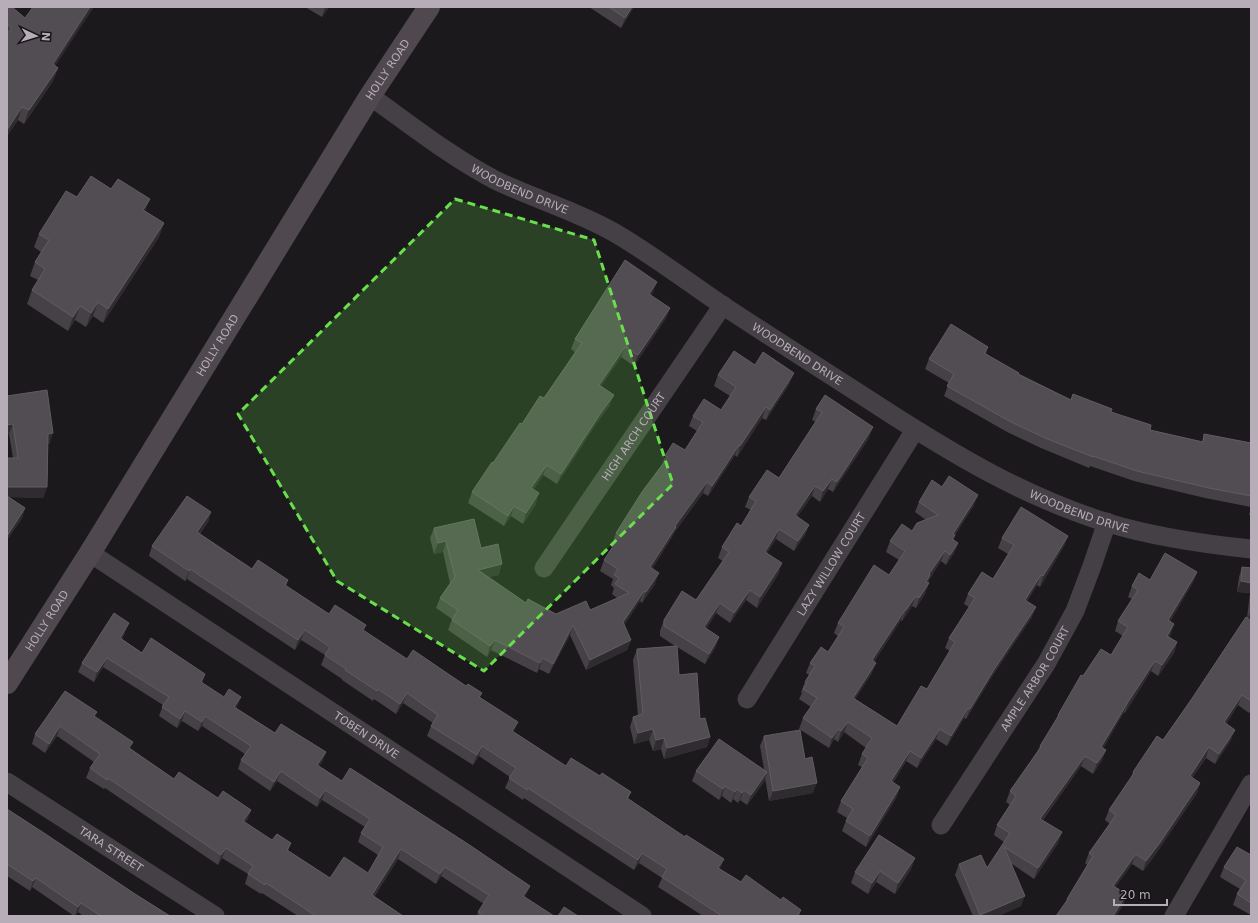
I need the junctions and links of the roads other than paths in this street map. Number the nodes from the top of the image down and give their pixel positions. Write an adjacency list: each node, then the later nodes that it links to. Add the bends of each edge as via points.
1 (429, 7): 2 (main road, HOLLY ROAD)
2 (370, 96): 3 (street, WOODBEND DRIVE, via 465,163 507,185 614,232); 7 (main road, HOLLY ROAD)
3 (722, 305): 4 (street, WOODBEND DRIVE); 8 (street, HIGH ARCH COURT)
4 (915, 430): 5 (street, WOODBEND DRIVE, via 997,478 1046,500); 10 (street, LAZY WILLOW COURT)
5 (1107, 522): 6 (street, WOODBEND DRIVE, via 1159,536); 13 (street, AMPLE ARBOR COURT, via 1075,611 1046,664)
6 (1251, 549)
7 (90, 553): 9 (main road, HOLLY ROAD); 15 (street, TOBEN DRIVE)
8 (544, 568)
9 (7, 683)
10 (747, 699)
11 (7, 782): 14 (street, TARA STREET)
12 (1251, 784): 16 (street)
13 (941, 825)
14 (214, 916)
15 (642, 916)
16 (1174, 916)

